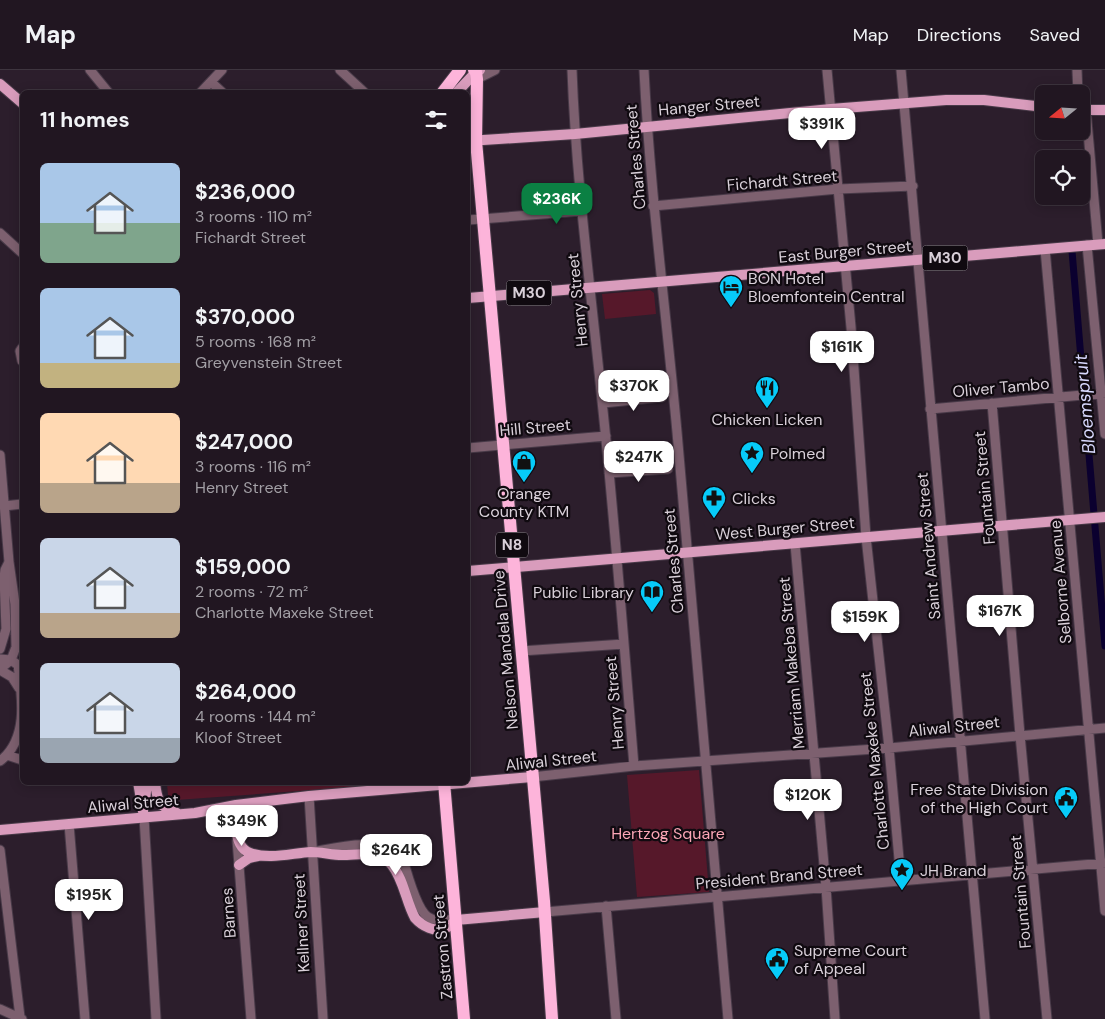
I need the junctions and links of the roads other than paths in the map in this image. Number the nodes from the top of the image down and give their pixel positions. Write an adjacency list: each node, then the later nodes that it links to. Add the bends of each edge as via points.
1 (90, 70): 17 (street)
2 (222, 70): 13 (street)
3 (340, 70): 20 (street)
4 (453, 70): 16 (street)
5 (460, 70): 16 (highway)
6 (495, 70): 12 (street)
7 (572, 70): 28 (street, Henry Street)
8 (644, 70): 27 (street, Charles Street)
9 (827, 70): 24 (street, Charlotte Maxeke Street)
10 (901, 70): 22 (street, Saint Andrew Street)
11 (1077, 70): 15 (street)
12 (477, 72): 16 (main road); 30 (highway, Nelson Mandela Drive / N8)
13 (211, 82): 18 (street); 19 (street)
14 (0, 84): 21 (main road)
15 (1078, 85)
16 (450, 89)
17 (106, 90)
18 (203, 90)
19 (220, 90)
20 (362, 90)
21 (20, 101)
22 (904, 104): 23 (main road, Hanger Street, via 965,99); 24 (main road, Hanger Street); 31 (street, Saint Andrew Street)
23 (1035, 106)
24 (831, 109): 27 (main road, Hanger Street); 32 (street, Charlotte Maxeke Street)
25 (1090, 110): 26 (main road)
26 (1105, 110)
27 (647, 126): 28 (main road, Hanger Street); 33 (street, Charles Street)
28 (574, 134): 30 (main road, Hanger Street); 34 (street, Henry Street)
29 (1087, 140): 38 (street)
30 (472, 141): 35 (highway, Nelson Mandela Drive / N8)
31 (913, 186): 32 (street, Fichardt Street); 41 (street, Saint Andrew Street)
32 (838, 189): 33 (street, Fichardt Street); 42 (street, Charlotte Maxeke Street)
33 (653, 206): 43 (street, Charles Street)
34 (581, 211): 35 (street); 44 (street, Henry Street)
35 (483, 219): 36 (street); 45 (highway, Nelson Mandela Drive / N8)
36 (470, 220)
37 (0, 233): 40 (street)
38 (1097, 244): 39 (main road, M30); 47 (street)
39 (1045, 250): 41 (main road, East Burger Street / M30); 48 (street, Selborne Avenue)
40 (20, 251)
41 (918, 260): 42 (main road, East Burger Street / M30); 52 (street, Saint Andrew Street)
42 (845, 266): 43 (main road, East Burger Street / M30); 66 (street, Charlotte Maxeke Street)
43 (662, 281): 44 (main road, East Burger Street / M30); 68 (street, Charles Street)
44 (591, 288): 45 (main road, East Burger Street / M30); 50 (street, Henry Street)
45 (491, 296): 46 (main road, East Burger Street / M30); 55 (highway, Nelson Mandela Drive / N8)
46 (470, 298)
47 (1100, 394): 48 (street, Oliver Tambo); 53 (street)
48 (1062, 397): 51 (street, Oliver Tambo); 63 (street, Selborne Avenue)
49 (662, 398): 50 (street)
50 (603, 403): 54 (street, Henry Street)
51 (992, 403): 52 (street, Oliver Tambo); 64 (street, Fountain Street)
52 (930, 409): 65 (street, Saint Andrew Street)
53 (1105, 434)
54 (606, 436): 55 (street, Hill Street); 59 (street, Henry Street)
55 (504, 445): 56 (street, Hill Street); 71 (highway, Nelson Mandela Drive / N8)
56 (470, 448)
57 (0, 455): 61 (street)
58 (668, 469): 59 (street)
59 (609, 473): 69 (street, Henry Street)
60 (20, 504): 61 (street)
61 (4, 506): 70 (street)
62 (1105, 517): 63 (main road, West Burger Street)
63 (1073, 519): 64 (main road, West Burger Street); 86 (street, Selborne Avenue)
64 (1002, 525): 65 (main road, West Burger Street); 87 (street, Fountain Street)
65 (942, 530): 66 (main road, West Burger Street); 88 (street, Saint Andrew Street)
66 (866, 536): 67 (main road, West Burger Street); 89 (street, Charlotte Maxeke Street)
67 (795, 544): 68 (main road, West Burger Street); 90 (street, Merriam Makeba Street)
68 (687, 551): 69 (main road, West Burger Street); 93 (street, Charles Street)
69 (616, 558): 71 (main road, West Burger Street); 77 (street, Henry Street)
70 (9, 562): 73 (street, via 4,576); 74 (street)
71 (514, 567): 72 (main road, West Burger Street); 79 (highway, Nelson Mandela Drive / N8)
72 (470, 571)
73 (5, 603): 74 (street); 78 (street, via 6,629)
74 (19, 604): 76 (street)
75 (20, 619): 76 (street)
76 (16, 632): 81 (street, via 16,647)
77 (624, 644): 79 (street); 94 (street, Henry Street)
78 (0, 649)
79 (521, 651): 95 (highway, Nelson Mandela Drive / N8)
80 (0, 659): 81 (street)
81 (11, 660): 82 (street); 83 (street, via 18,665)
82 (0, 670): 84 (street, via 12,677)
83 (20, 683)
84 (20, 690)
85 (20, 727): 91 (street, via 12,749)
86 (1096, 728): 87 (street, Aliwal Street); 116 (street, Selborne Avenue)
87 (1020, 735): 88 (street, Aliwal Street); 117 (street, Fountain Street)
88 (959, 741): 89 (street, Aliwal Street); 118 (street, Saint Andrew Street)
89 (888, 748): 90 (street, Aliwal Street); 119 (street, Charlotte Maxeke Street)
90 (814, 754): 93 (street, Aliwal Street); 120 (street, Merriam Makeba Street)
91 (4, 758): 92 (street)
92 (20, 760)
93 (707, 761): 94 (street, Aliwal Street); 121 (street, Charles Street)
94 (634, 766): 95 (street, Aliwal Street)
95 (532, 777): 96 (main road, Aliwal Street); 124 (highway, Nelson Mandela Drive / N8)
96 (470, 782)
97 (139, 785): 106 (main road)
98 (147, 785): 106 (main road)
99 (156, 785): 105 (main road, via 160,802 166,809)
100 (433, 785): 102 (main road, Aliwal Street)
101 (444, 785): 125 (highway, Zastron Street)
102 (309, 796): 103 (main road, Aliwal Street); 109 (street, Kellner Street)
103 (236, 805): 104 (main road, Aliwal Street); 110 (street, Barnes)
104 (195, 813): 105 (main road, Aliwal Street); 110 (main road, via 226,813 234,823)
105 (180, 814): 106 (main road, Aliwal Street)
106 (144, 817): 107 (main road, Aliwal Street); 129 (street)
107 (69, 824): 108 (main road, Aliwal Street); 128 (street)
108 (0, 830)
109 (311, 831): 111 (street, via 318,843); 113 (street, Kellner Street)
110 (237, 839): 114 (main road, via 247,852); 115 (street, Barnes)
111 (339, 847): 113 (street); 125 (street, via 374,845 390,850 404,863 424,915 431,919)
112 (0, 850): 127 (street)
113 (312, 852): 114 (main road); 125 (main road, President Brand Street, via 368,854 388,860 410,910 420,924 430,929 445,929); 131 (street, Kellner Street)
114 (258, 856): 115 (main road)
115 (239, 864): 130 (street, Barnes)
116 (1103, 864): 117 (street, President Brand Street); 123 (street, Selborne Avenue)
117 (1034, 869): 118 (street, President Brand Street); 138 (street, Fountain Street)
118 (973, 874): 119 (street, President Brand Street); 137 (street, Saint Andrew Street)
119 (901, 881): 120 (street, President Brand Street)
120 (826, 887): 121 (street, President Brand Street); 136 (street, Merriam Makeba Street)
121 (717, 896): 122 (street, President Brand Street); 135 (street, Charles Street)
122 (606, 906): 124 (street, President Brand Street); 134 (street)
123 (1105, 911)
124 (545, 912): 125 (main road, President Brand Street); 133 (highway, Nelson Mandela Drive / N8)
125 (456, 920): 132 (highway, Zastron Street)
126 (0, 1010): 127 (street)
127 (21, 1018)
128 (85, 1019)
129 (156, 1019)
130 (251, 1019)
131 (323, 1019)
132 (464, 1019)
133 (552, 1019)
134 (616, 1019)
135 (728, 1019)
136 (835, 1019)
137 (985, 1019)
138 (1047, 1019)

